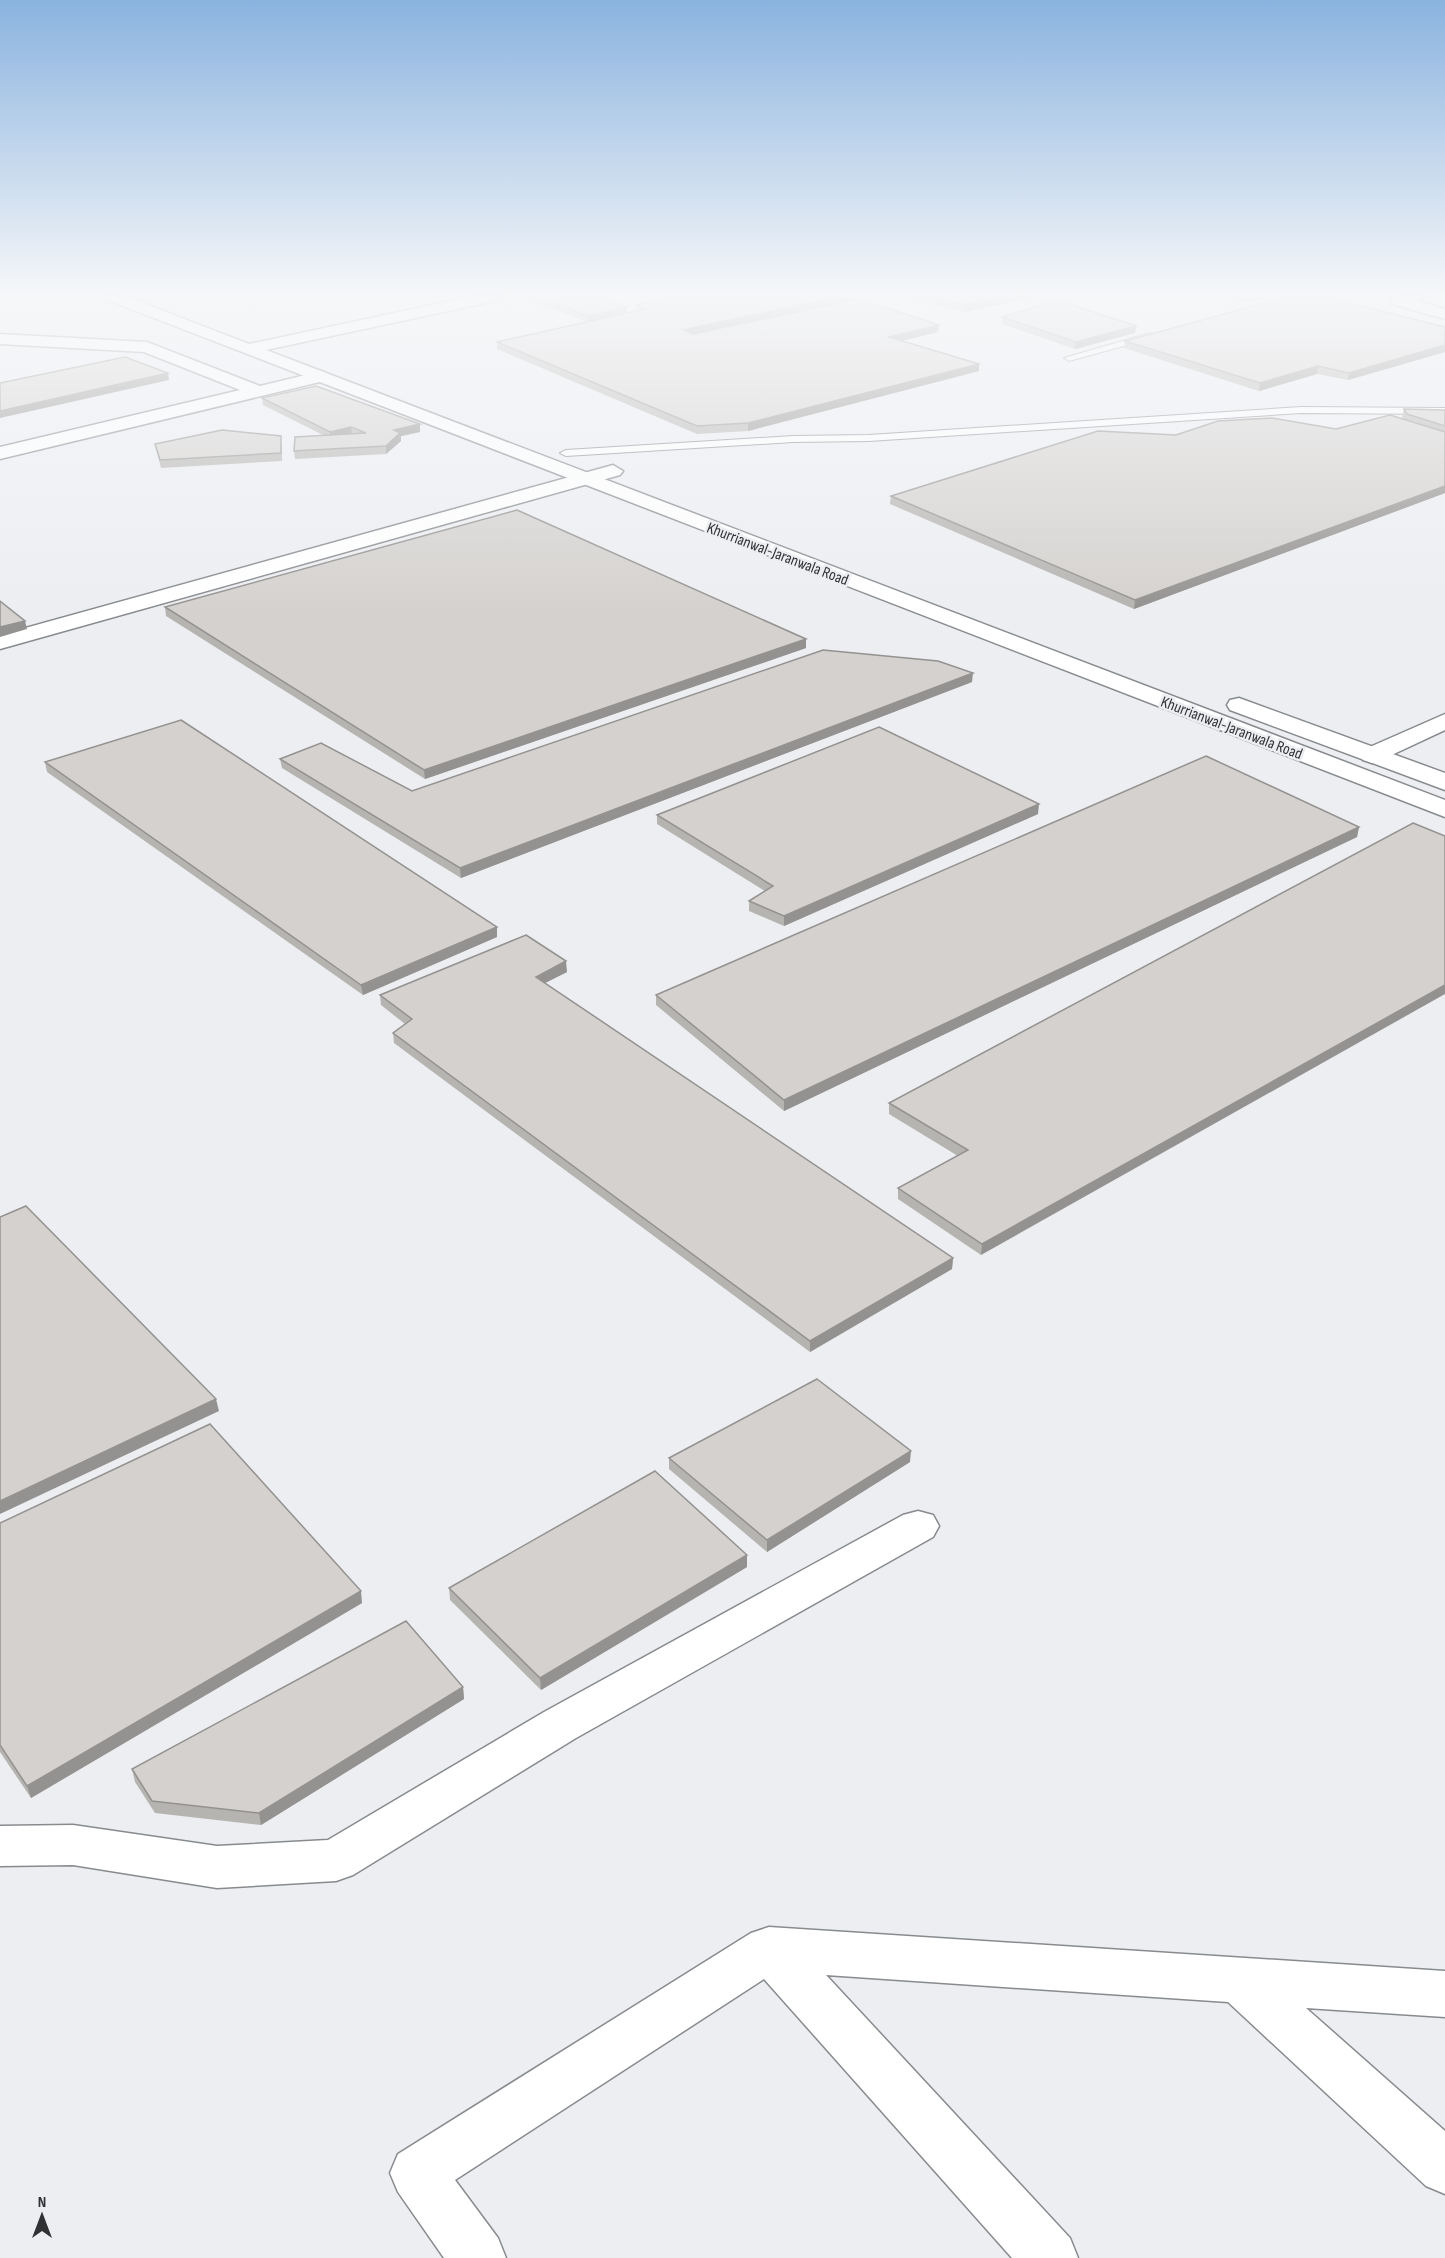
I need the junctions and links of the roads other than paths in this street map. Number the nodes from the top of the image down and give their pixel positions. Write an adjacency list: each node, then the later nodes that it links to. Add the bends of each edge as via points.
1 (220, 401): 5 (main road)
2 (387, 401): 8 (main road, Khurrianwal-Jaranwala Road)
3 (425, 401): 6 (main road, Khurrianwal-Jaranwala Road)
4 (1445, 411): 6 (lane, via 1301,410)
5 (0, 453)
6 (566, 453): 7 (main road, Khurrianwal-Jaranwala Road)
7 (613, 471): 8 (main road); 9 (main road, Khurrianwal-Jaranwala Road)
8 (587, 480): 10 (main road); 15 (main road, Khurrianwal-Jaranwala Road)
9 (870, 567)
10 (0, 642)
11 (1215, 697): 13 (main road, Khurrianwal-Jaranwala Road)
12 (1445, 721): 13 (main road)
13 (1372, 755): 14 (main road, Khurrianwal-Jaranwala Road)
14 (1445, 782)
15 (1445, 809)
16 (918, 1526): 17 (main road, via 560,1725 336,1860 218,1867 73,1845)
17 (0, 1846)
18 (769, 1949): 19 (main road); 22 (main road, via 417,2173); 23 (main road)
19 (1240, 1981): 20 (main road); 21 (main road)
20 (1445, 1994)
21 (1445, 2167)
22 (478, 2258)
23 (1050, 2258)

